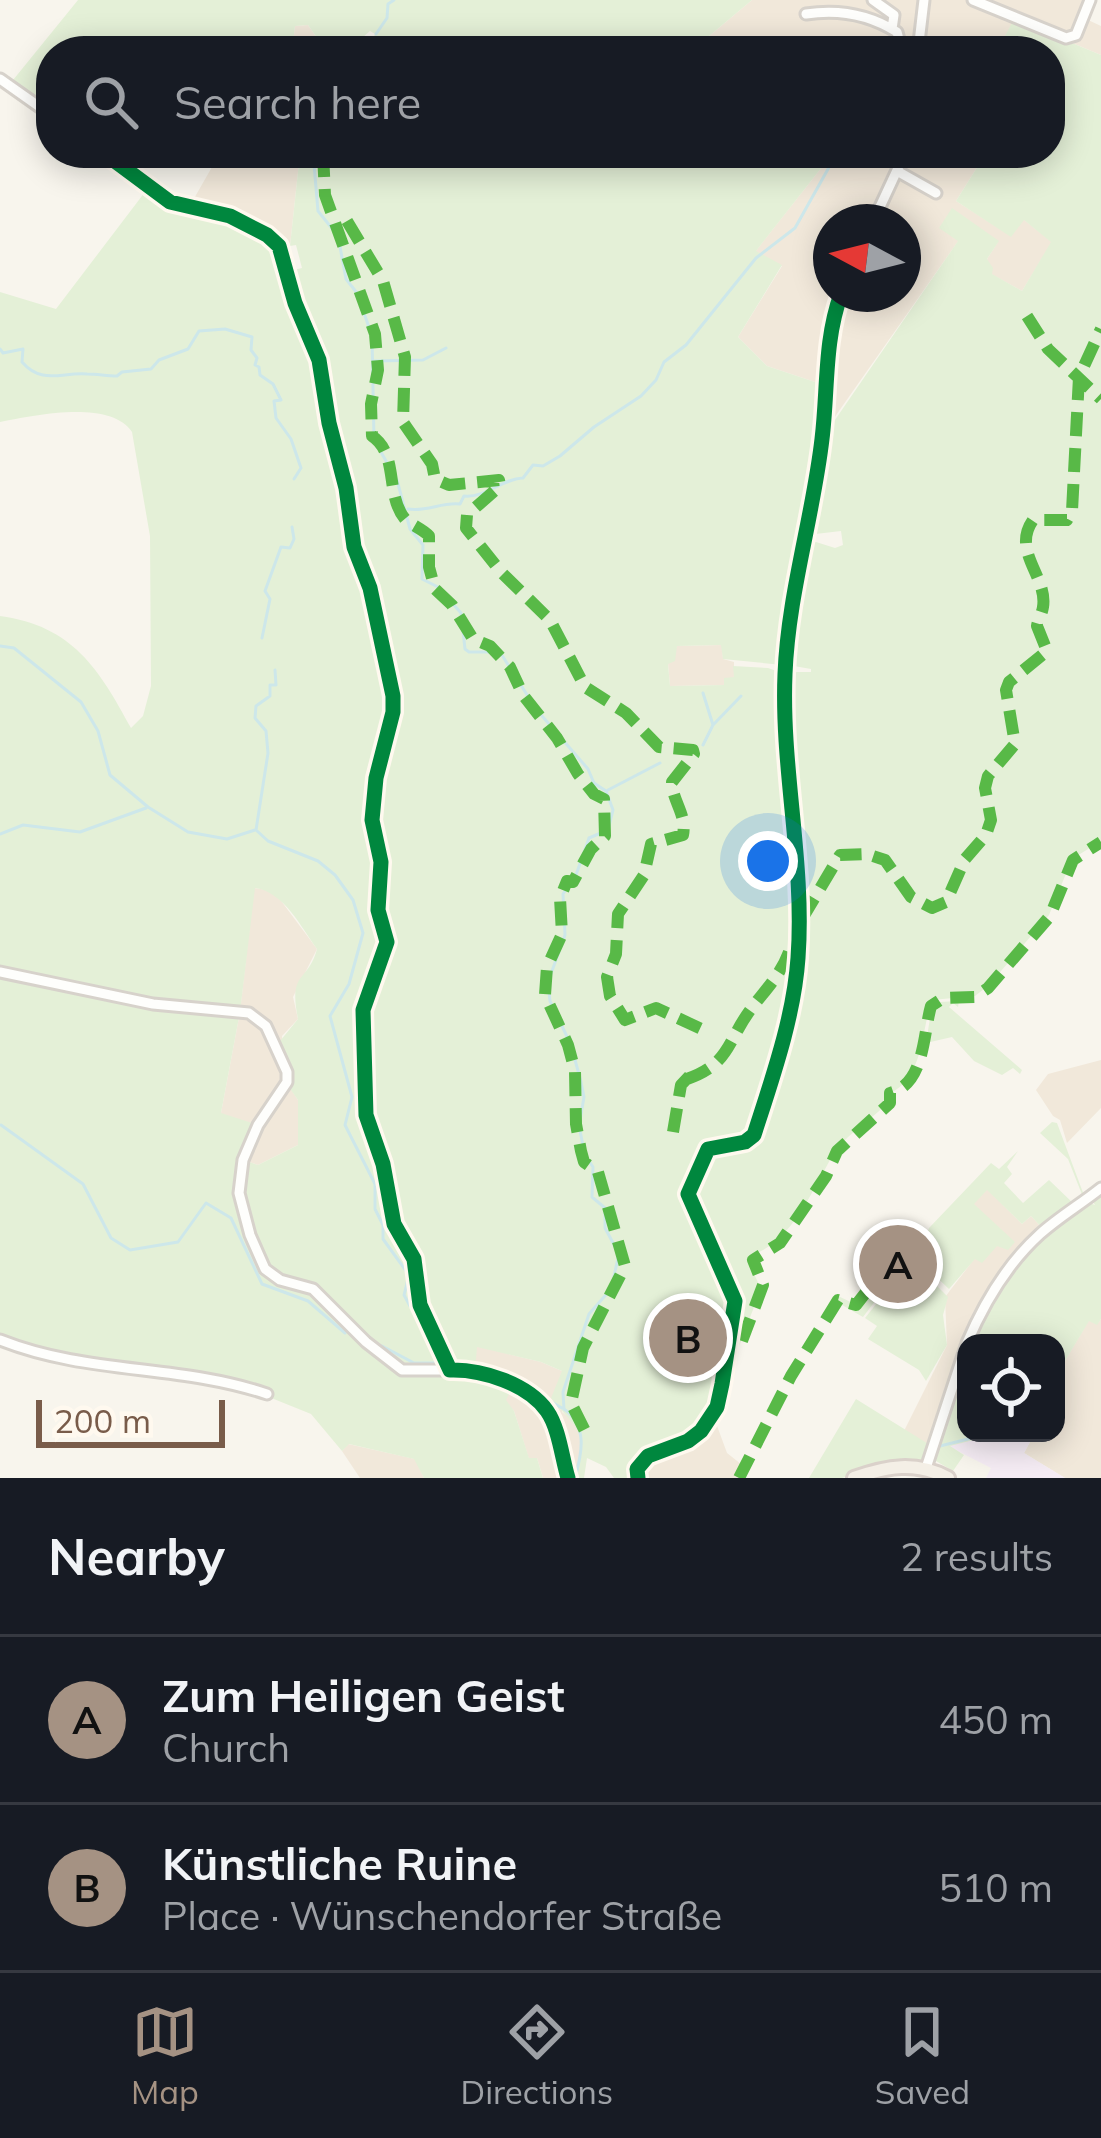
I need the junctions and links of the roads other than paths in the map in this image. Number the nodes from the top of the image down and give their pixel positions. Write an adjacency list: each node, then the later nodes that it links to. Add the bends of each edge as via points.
1 (873, 0): 7 (street, via 894,15)
2 (924, 0): 11 (street)
3 (973, 0): 5 (street)
4 (1090, 0): 13 (street, via 1076,35)
5 (989, 2): 12 (street)
6 (806, 14): 7 (street, via 873,18)
7 (895, 33): 8 (street); 9 (street); 10 (street)
8 (894, 36)
9 (896, 36)
10 (901, 36)
11 (919, 36)
12 (1062, 36)
13 (1065, 38)
14 (0, 79): 15 (street)
15 (36, 104)
16 (122, 168): 21 (street, via 154,194 230,216)
17 (898, 168): 18 (street)
18 (897, 171): 19 (street); 20 (street)
19 (936, 193)
20 (881, 204)
21 (281, 251)
22 (838, 312): 31 (street, via 785,668 799,880 794,991 754,1135 708,1149 688,1194 733,1293 717,1407 688,1441 647,1456)
23 (0, 972): 30 (street, via 131,1000 249,1013 266,1026 287,1082 258,1125 239,1193 265,1269 313,1289 402,1370 482,1371 509,1382 546,1410)
24 (1101, 1188): 25 (street, via 1013,1263)
25 (971, 1334)
26 (0, 1340): 28 (street, via 74,1364 205,1376)
27 (957, 1375): 29 (street)
28 (267, 1394)
29 (926, 1468): 32 (main road); 33 (main road)
30 (568, 1478)
31 (638, 1478)
32 (854, 1478)
33 (948, 1478)

